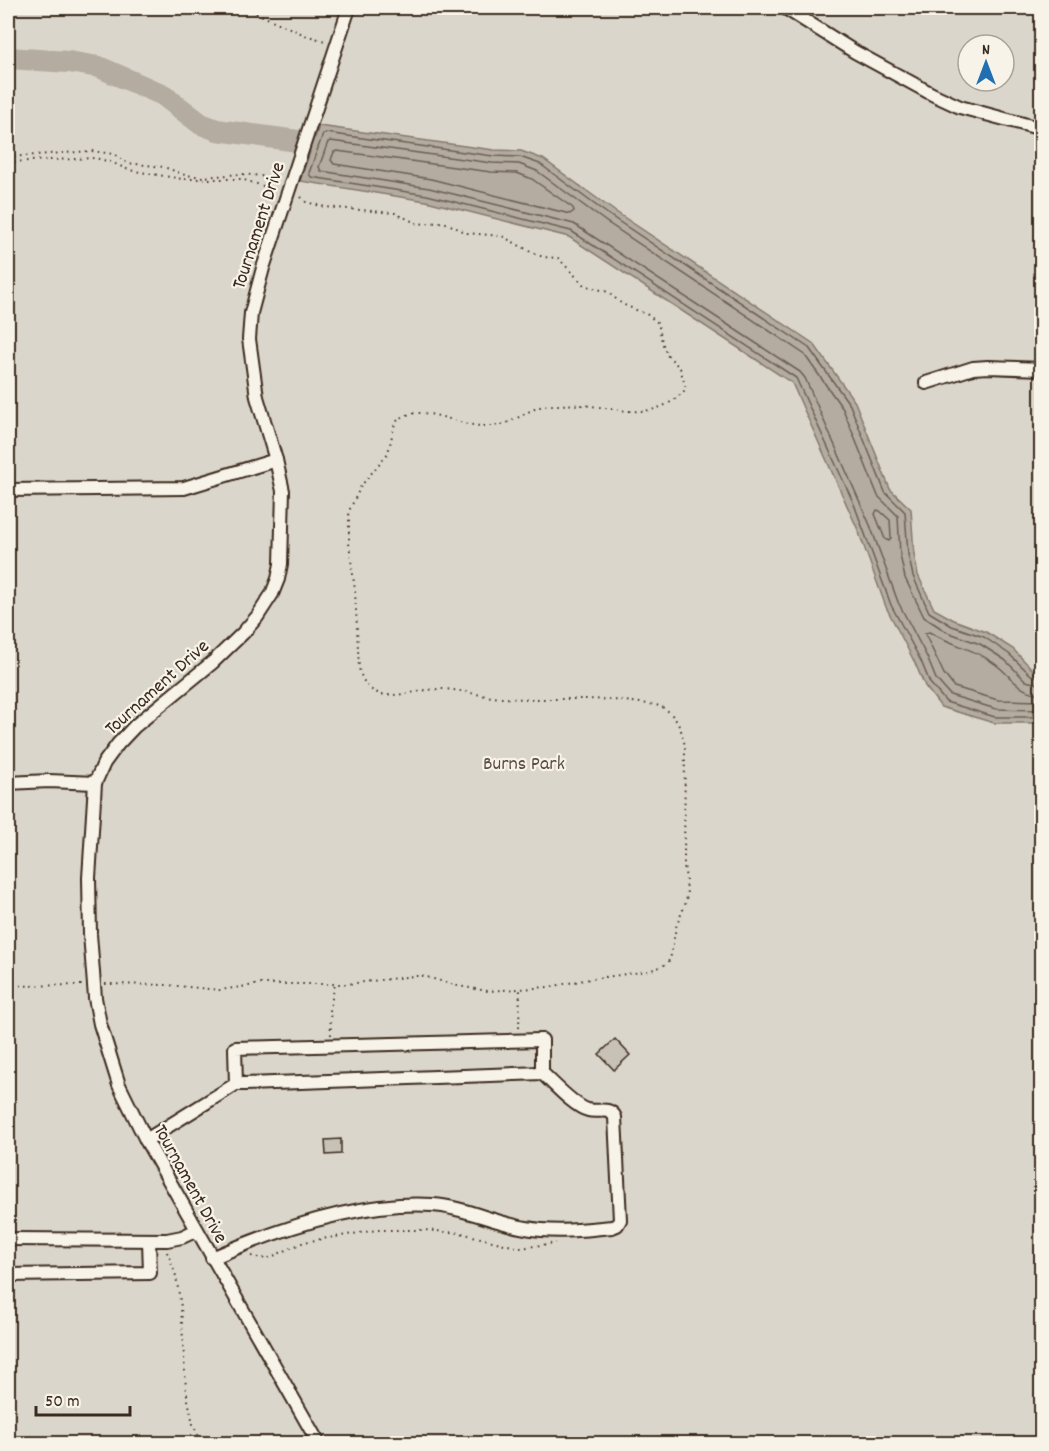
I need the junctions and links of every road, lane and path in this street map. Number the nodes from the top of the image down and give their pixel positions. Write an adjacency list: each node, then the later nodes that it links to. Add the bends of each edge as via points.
1 (245, 8): 6 (path, via 305,35)
2 (349, 8): 6 (street, Tournament Drive)
3 (784, 8): 7 (street, via 932,94 960,107)
4 (935, 8): 5 (path)
5 (960, 8)
6 (336, 44): 10 (street, Tournament Drive)
7 (1041, 129)
8 (8, 158): 10 (path, via 91,151 114,154 128,163 164,166 185,175 242,174)
9 (8, 162): 10 (path, via 95,158 129,170 182,179 241,179)
10 (289, 188): 13 (street, Tournament Drive, via 255,293 249,339 257,397); 20 (path, via 306,202 325,207 394,213 418,224 444,222 467,233 502,236 533,254 558,258 584,285 608,292 658,323 667,354 680,368 686,389 676,400 655,410 638,412 576,404 543,406 501,426 480,426 425,414 407,415 395,423 388,453 361,486 349,511 359,668 372,690 389,696 444,689 500,698 594,698 661,706 672,715 684,737 687,891 670,960 648,971)
11 (1041, 369): 12 (street, via 974,368)
12 (926, 383)
13 (276, 460): 14 (street, via 184,488); 16 (street, Tournament Drive, via 282,491 281,564 272,594 250,625 213,662 118,744)
14 (8, 490)
15 (8, 783): 16 (street)
16 (95, 783): 17 (street, Tournament Drive, via 89,878)
17 (94, 984): 18 (path, via 220,990 262,984); 19 (path); 25 (street, Tournament Drive, via 113,1069)
18 (335, 984): 20 (path, via 423,976 479,990); 22 (path, via 330,1008)
19 (8, 986)
20 (520, 989): 21 (path)
21 (519, 1041): 22 (street); 23 (street, via 542,1040)
22 (332, 1046): 24 (street, via 235,1048)
23 (542, 1073): 24 (street); 27 (street, via 581,1107 608,1111 615,1117 620,1220 612,1227)
24 (236, 1084): 25 (street)
25 (146, 1140): 26 (street, Tournament Drive)
26 (196, 1230): 30 (street); 32 (street, Tournament Drive)
27 (573, 1231): 31 (street, via 526,1228 425,1204 359,1210); 31 (path, via 554,1244 520,1248 461,1233 396,1230 304,1242 267,1258)
28 (8, 1239): 29 (street)
29 (149, 1240): 30 (street); 33 (street, via 150,1273)
30 (167, 1240): 34 (path, via 167,1256 176,1276 181,1307 186,1390 193,1424)
31 (231, 1249): 32 (street)
32 (212, 1258): 35 (street, Tournament Drive)
33 (8, 1275)
34 (202, 1443)
35 (319, 1443)

